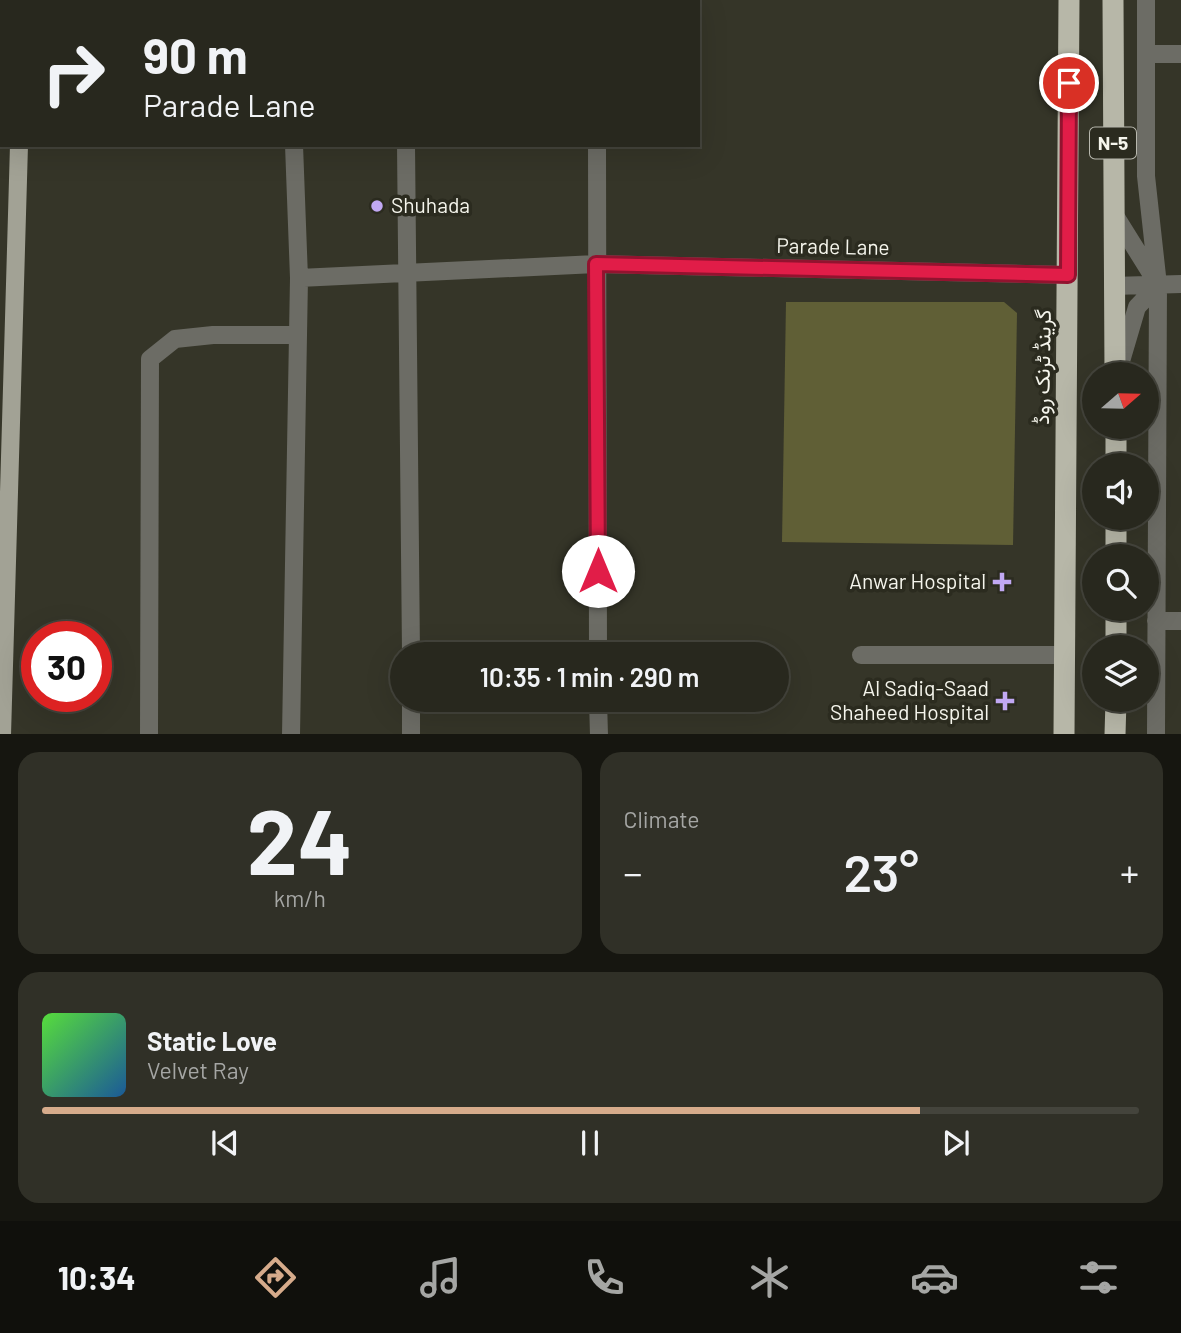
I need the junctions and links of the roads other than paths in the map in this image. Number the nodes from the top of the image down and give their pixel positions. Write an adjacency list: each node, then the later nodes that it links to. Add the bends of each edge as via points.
1 (1069, 0): 13 (highway, گرینڈ ٹرنک روڈ / N-5)
2 (1113, 0): 10 (highway, N-5)
3 (1146, 0): 4 (street)
4 (1147, 54): 5 (street); 16 (street, via 1146,176)
5 (1181, 54)
6 (19, 147): 32 (main road)
7 (294, 147): 14 (street)
8 (406, 147): 12 (street)
9 (597, 147): 11 (street)
10 (1113, 211): 16 (street); 17 (highway, N-5)
11 (596, 264): 12 (street, Parade Lane); 13 (street, Parade Lane); 26 (street)
12 (407, 273): 14 (street, Parade Lane); 25 (street)
13 (1068, 275): 28 (highway, گرینڈ ٹرنک روڈ / N-5)
14 (299, 278): 18 (street)
15 (1181, 284): 16 (street)
16 (1158, 285): 17 (street); 20 (street, via 1137,307); 21 (street)
17 (1113, 286): 19 (highway, N-5)
18 (298, 335): 33 (street, via 175,339 150,359); 34 (street)
19 (1116, 362)
20 (1120, 362)
21 (1156, 544)
22 (1156, 621): 39 (street)
23 (1159, 621): 24 (street)
24 (1181, 621)
25 (411, 642)
26 (598, 642)
27 (861, 655): 28 (street)
28 (1065, 655): 37 (highway, گرینڈ ٹرنک روڈ / N-5)
29 (411, 712): 35 (street)
30 (598, 712): 36 (street)
31 (1115, 712): 38 (highway)
32 (2, 734)
33 (149, 734)
34 (291, 734)
35 (411, 734)
36 (598, 734)
37 (1064, 734)
38 (1115, 734)
39 (1156, 734)

